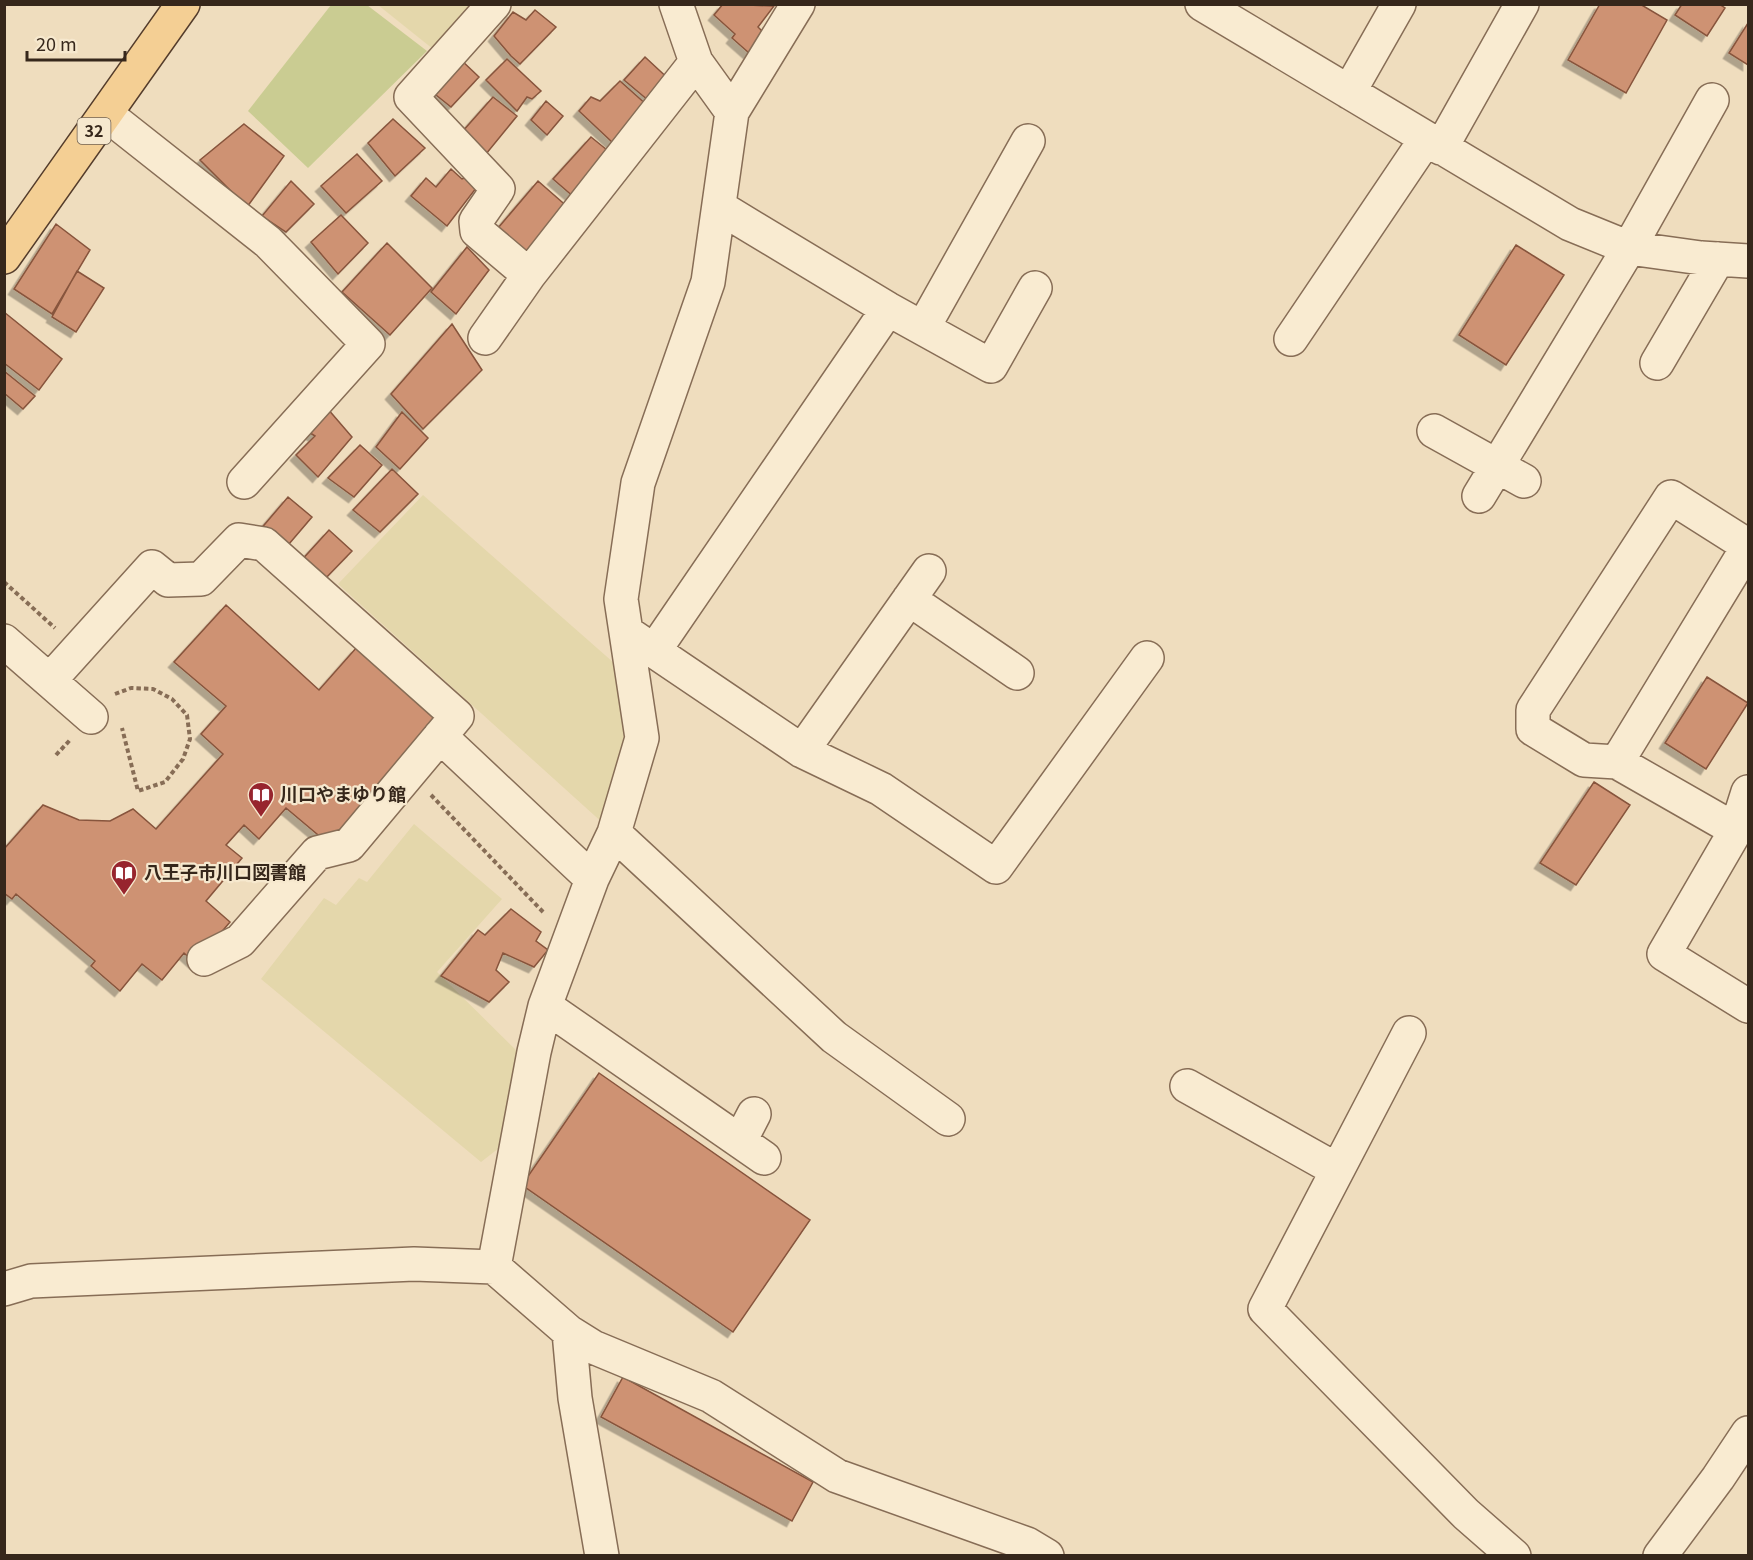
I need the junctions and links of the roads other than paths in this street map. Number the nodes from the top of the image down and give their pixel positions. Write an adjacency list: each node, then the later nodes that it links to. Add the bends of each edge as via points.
1 (183, 4): 12 (main road, 32)
2 (494, 4): 19 (street, via 411,97 498,189 476,221 477,231)
3 (676, 4): 8 (street)
4 (798, 4): 11 (street)
5 (1202, 4): 9 (street)
6 (1399, 4): 9 (street)
7 (1522, 4): 14 (street)
8 (696, 62): 11 (street); 19 (street)
9 (1349, 92): 14 (street)
10 (1712, 100): 16 (street)
11 (732, 112): 15 (street)
12 (106, 114): 17 (main road, 32); 28 (street, via 268,242 368,344)
13 (1028, 141): 22 (street)
14 (1433, 143): 16 (street, via 1570,224); 24 (street)
15 (719, 207): 21 (street); 32 (street, via 708,282 638,483 621,599)
16 (1629, 248): 18 (street); 27 (street)
17 (4, 256)
18 (1733, 260): 25 (street)
19 (529, 275): 23 (street)
20 (1035, 288): 22 (street, via 991,366)
21 (888, 309): 22 (street); 34 (street)
22 (923, 328)
23 (485, 338)
24 (1291, 339)
25 (1657, 363)
26 (1434, 431): 27 (street)
27 (1511, 473): 29 (street)
28 (244, 482)
29 (1479, 496)
30 (929, 571): 31 (street)
31 (909, 599): 36 (street); 40 (street)
32 (626, 632): 34 (street); 44 (street, via 642,738)
33 (4, 641): 37 (street)
34 (654, 651): 40 (street)
35 (1147, 658): 40 (street, via 996,867 880,789)
36 (1017, 673)
37 (50, 681): 38 (street); 39 (street, via 152,567 168,580 201,579 239,540 264,544 457,716)
38 (91, 717)
39 (440, 736): 45 (street); 46 (street, via 349,845 317,853 240,940)
40 (802, 751)
41 (1617, 762): 41 (street, via 1743,555 1742,542 1671,497 1533,710 1533,729 1584,760); 43 (street)
42 (1749, 792): 43 (street)
43 (1736, 830): 48 (street, via 1664,954)
44 (614, 832): 45 (street); 51 (street, via 834,1036)
45 (592, 879): 47 (street)
46 (204, 959)
47 (545, 1006): 52 (street); 54 (street)
48 (1749, 1006)
49 (1409, 1033): 53 (street)
50 (1186, 1086): 53 (street)
51 (948, 1119)
52 (753, 1137)
53 (1337, 1170): 60 (street, via 1265,1309 1466,1514)
54 (494, 1267): 55 (street, via 414,1264 31,1281); 56 (street)
55 (4, 1289)
56 (569, 1332): 58 (street, via 593,1347 711,1396 837,1476); 59 (street, via 575,1398)
57 (1749, 1433): 61 (street)
58 (1031, 1552)
59 (602, 1556)
60 (1514, 1556)
61 (1660, 1556)

